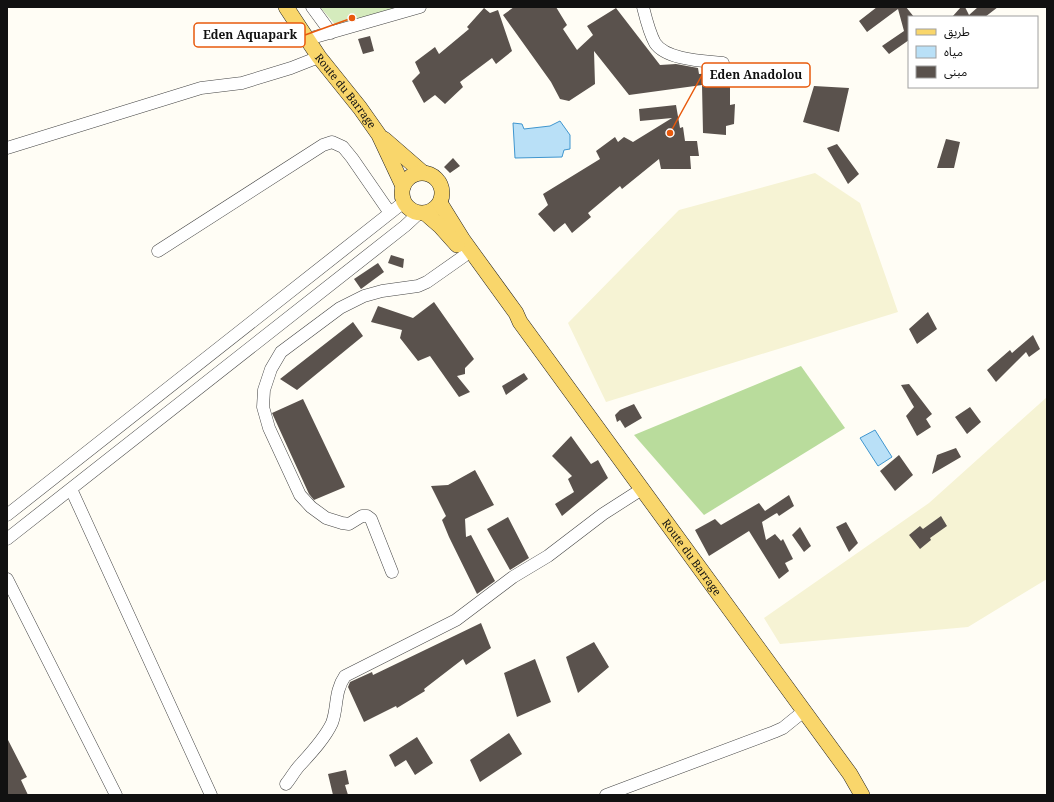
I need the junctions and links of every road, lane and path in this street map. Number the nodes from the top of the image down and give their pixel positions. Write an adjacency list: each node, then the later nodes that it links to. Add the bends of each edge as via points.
1 (286, 7): 6 (main road, Route du Barrage)
2 (312, 7): 5 (street)
3 (420, 7): 5 (street)
4 (643, 7): 8 (street, via 650,32 661,49 679,57)
5 (331, 32): 6 (street)
6 (308, 39): 7 (main road, Route du Barrage)
7 (319, 57): 9 (main road, Route du Barrage); 10 (street, via 242,83 201,88)
8 (723, 63)
9 (379, 135): 11 (main road, Route du Barrage); 12 (main road, Route du Barrage)
10 (7, 148)
11 (422, 172): 12 (main road, via 410,176); 14 (main road, Route du Barrage, via 434,176 439,181 442,189)
12 (403, 186): 13 (main road, Route du Barrage)
13 (404, 202): 15 (street); 16 (main road, Route du Barrage, via 412,211)
14 (440, 203): 16 (main road, via 434,209); 19 (main road, Route du Barrage, via 462,240 516,313)
15 (390, 213): 17 (street, via 352,158 343,147 332,142 323,145); 22 (street)
16 (422, 213): 18 (main road, Route du Barrage, via 440,226); 20 (street)
17 (158, 251)
18 (464, 256): 19 (main road, Route du Barrage, via 513,320); 24 (street, via 418,286 364,296 340,308 281,352 271,369 264,390 263,407 269,428 300,495 326,518 349,524 362,516 371,519)
19 (519, 321): 21 (main road, Route du Barrage)
20 (71, 489): 23 (street); 29 (street)
21 (642, 489): 26 (main road, Route du Barrage); 27 (street, via 603,514 548,556 513,577 456,620 345,676 340,683 332,722 315,750)
22 (7, 515)
23 (7, 539)
24 (392, 572)
25 (7, 579): 28 (street)
26 (804, 711): 30 (street, via 774,732); 31 (main road, Route du Barrage, via 850,774)
27 (286, 784)
28 (116, 795)
29 (211, 795)
30 (606, 795)
31 (862, 795)

